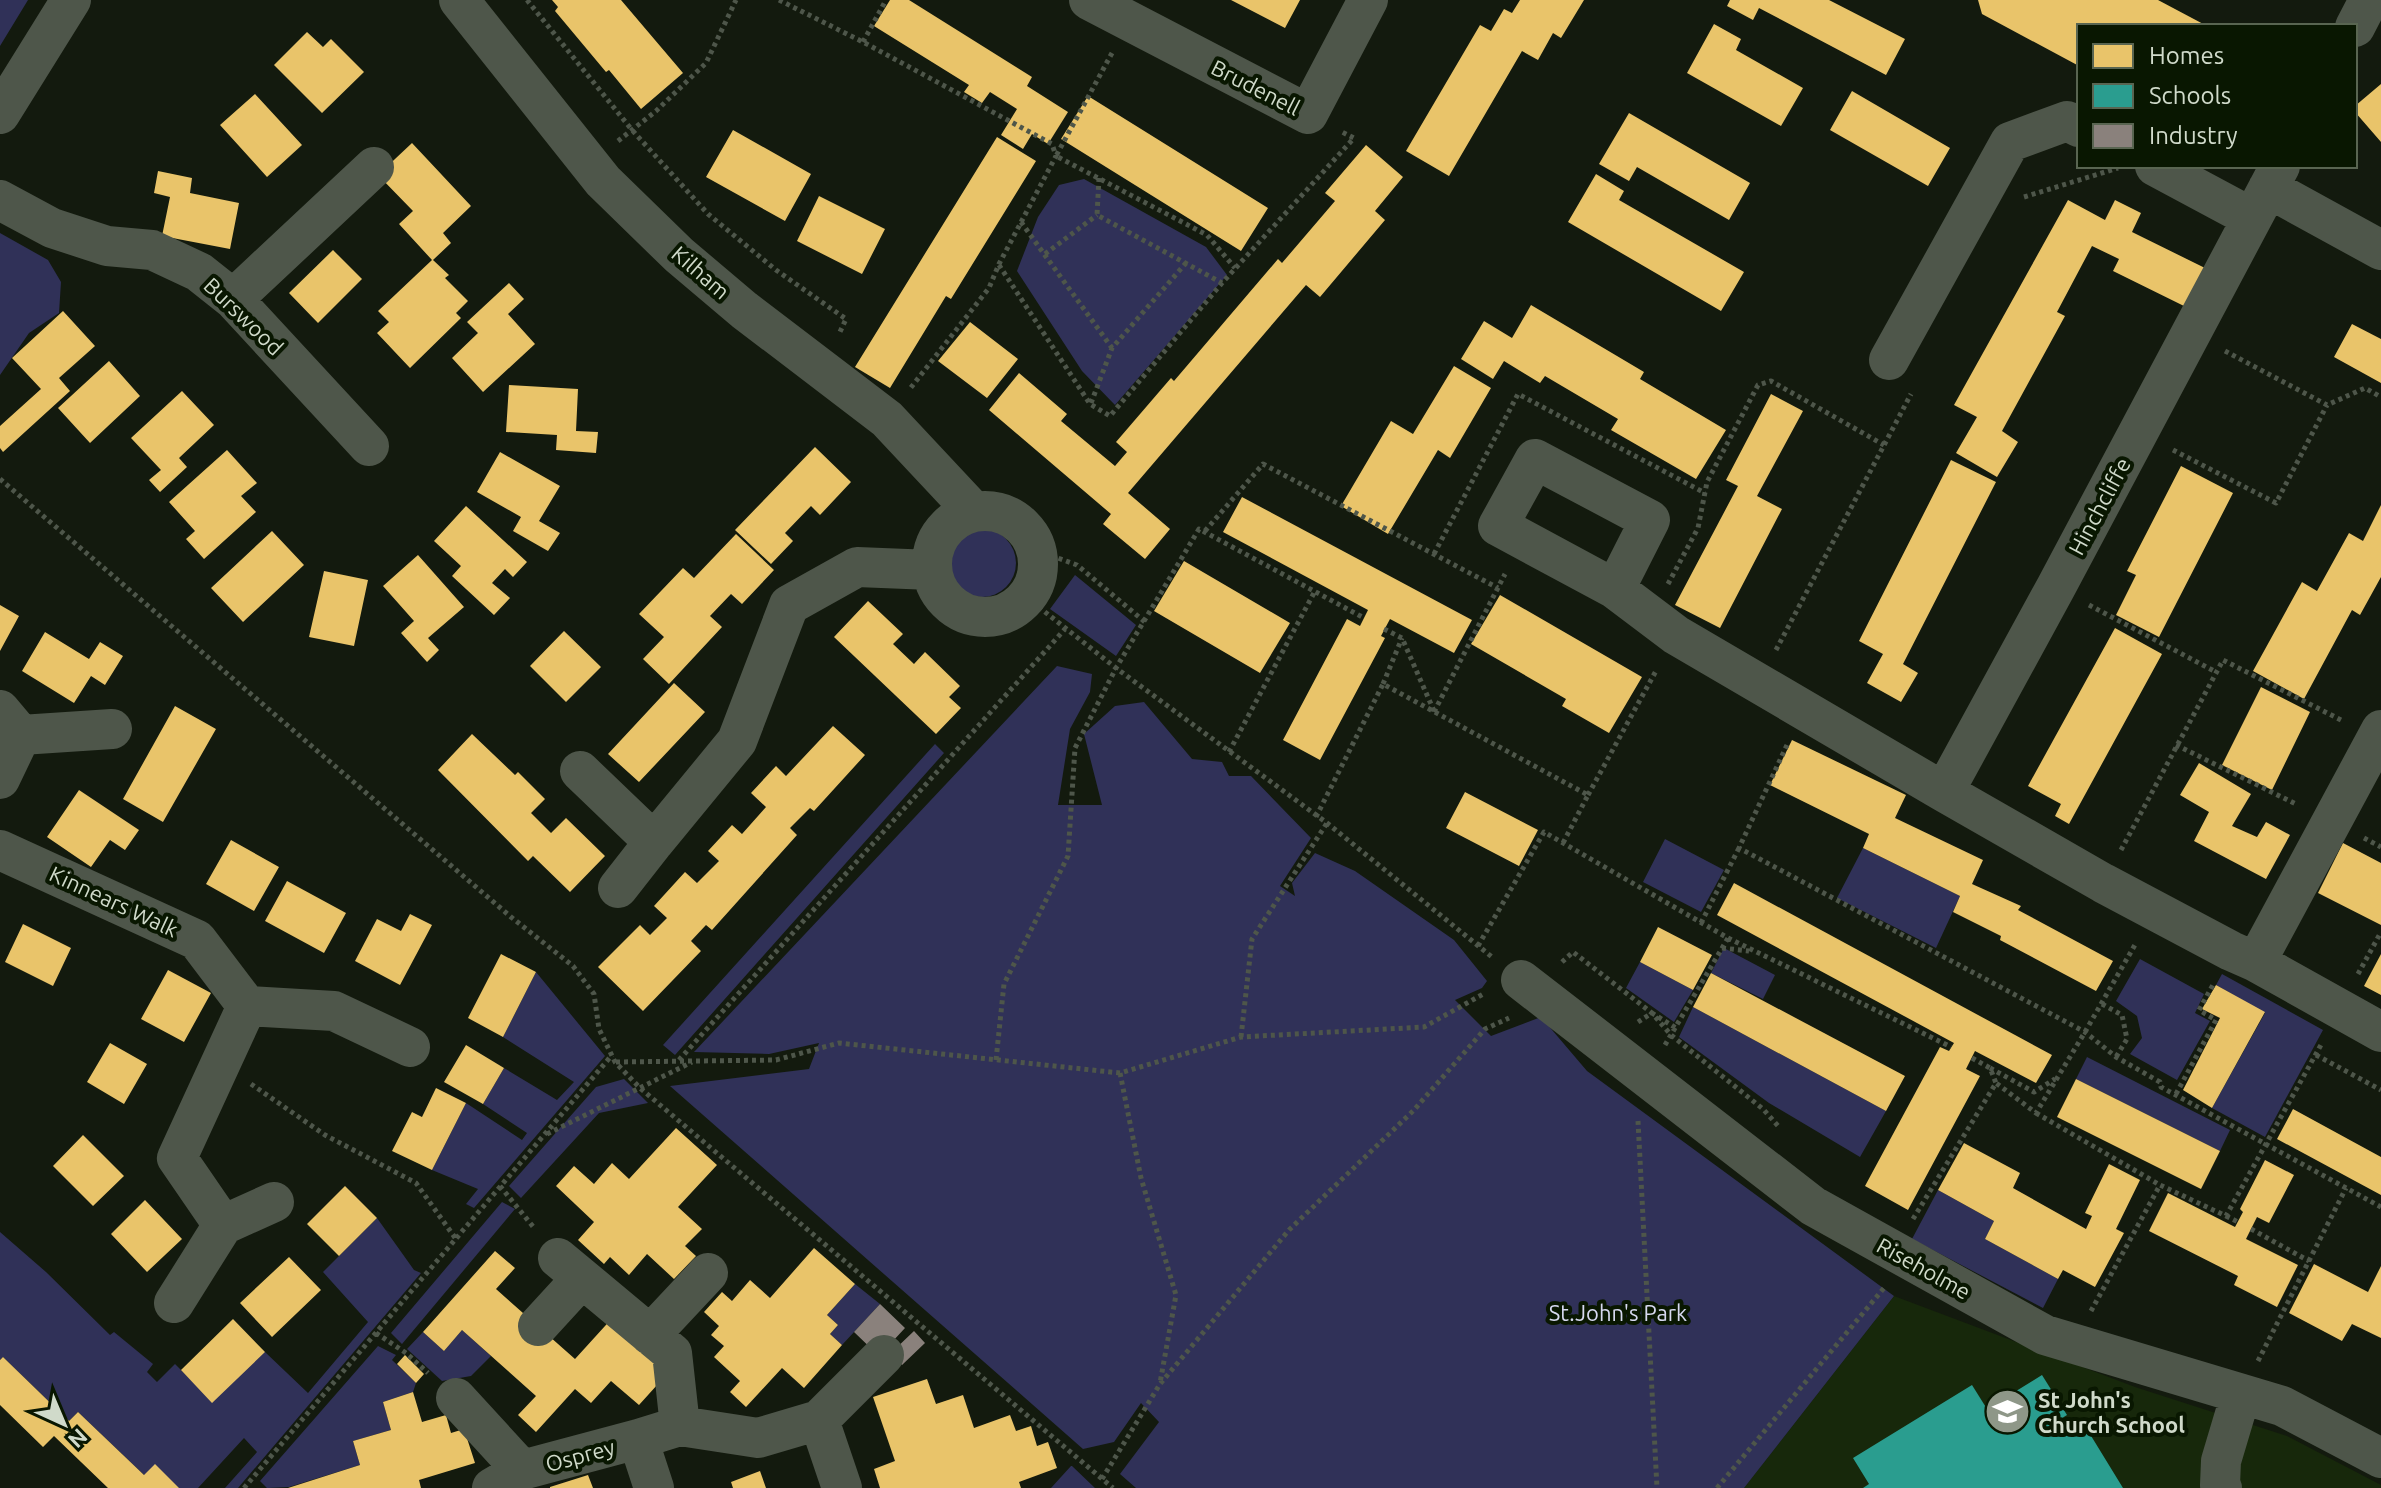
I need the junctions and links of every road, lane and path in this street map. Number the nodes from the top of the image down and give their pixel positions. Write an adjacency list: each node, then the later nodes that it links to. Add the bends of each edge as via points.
1 (71, 0): 13 (street)
2 (459, 0): 18 (street, Kilham)
3 (527, 0): 16 (path)
4 (736, 0): 16 (path, via 706,63)
5 (779, 0): 12 (path)
6 (886, 0): 12 (path)
7 (1089, 0): 10 (street, Brudenell)
8 (1368, 0): 14 (street, Brudenell)
9 (2369, 0): 11 (street)
10 (1129, 21): 14 (street, Brudenell); 17 (path)
11 (2357, 24)
12 (863, 42): 17 (path, via 1052,144)
13 (0, 114)
14 (1308, 114): 32 (path, via 1354,138)
15 (2077, 126): 38 (street, via 2067,121 2010,142)
16 (632, 130): 18 (path); 36 (path, via 708,214 846,319)
17 (1056, 156): 22 (path); 27 (path)
18 (589, 164): 42 (street, Kilham, via 679,255)
19 (374, 167): 34 (street)
20 (2119, 168): 25 (path)
21 (2164, 168): 23 (street)
22 (1099, 178): 26 (path); 32 (path, via 1207,235)
23 (2266, 191): 28 (street); 35 (street, Hinchcliffe)
24 (0, 200): 34 (street, Burswood, via 52,228 107,246 152,250 199,272)
25 (2013, 201)
26 (1097, 215): 29 (path); 30 (path)
27 (1021, 222): 29 (path); 31 (path)
28 (2381, 250)
29 (1045, 254): 37 (path)
30 (1186, 263): 33 (path); 37 (path)
31 (999, 264): 40 (path); 42 (path, via 989,288)
32 (1235, 268): 33 (path)
33 (1222, 283): 40 (path, via 1110,416)
34 (233, 299): 45 (street, Burswood)
35 (2191, 333): 41 (path); 43 (street, Hinchcliffe)
36 (836, 340)
37 (1112, 348): 40 (path)
38 (1901, 376): 44 (path)
39 (2381, 397): 41 (path, via 2365,388)
40 (1090, 404)
41 (2327, 405): 43 (path, via 2276,503)
42 (887, 419): 47 (street, Kilham)
43 (2138, 432): 52 (street, Hinchcliffe)
44 (1884, 445): 59 (path, via 1771,381 1758,385 1707,482 1698,528); 65 (path)
45 (369, 446)
46 (0, 479): 107 (path, via 573,966 594,994 599,1029)
47 (974, 512): 50 (street, via 1006,516 1029,535); 51 (street, via 947,527 933,554)
48 (1205, 532): 53 (path, via 1263,464); 55 (path); 58 (path, via 1199,529)
49 (1524, 539): 53 (path); 54 (street); 54 (street, via 1498,526 1535,459 1650,520)
50 (1036, 550): 56 (street, via 1038,566); 58 (path, via 1077,565)
51 (932, 570): 56 (street, via 947,602 970,615 997,617); 81 (street, via 857,567 789,605 737,741)
52 (2056, 587): 64 (path); 76 (street, Hinchcliffe)
53 (1498, 588): 68 (path)
54 (1615, 589): 59 (street)
55 (1315, 591): 57 (path); 73 (path)
56 (1026, 597): 60 (path)
57 (1364, 618)
58 (1145, 622): 63 (path)
59 (1664, 626): 65 (street); 77 (path)
60 (1065, 629): 63 (path); 112 (path)
61 (1384, 629): 62 (path)
62 (1402, 638): 66 (path); 68 (path)
63 (1116, 668): 73 (path); 111 (path, via 1075,748 1068,856 1004,984)
64 (2216, 672): 71 (path, via 2223,660); 72 (path)
65 (1759, 683): 67 (street)
66 (1383, 684): 68 (path); 78 (path)
67 (1803, 709): 76 (street); 84 (path)
68 (1434, 712): 77 (path)
69 (11, 722): 70 (street); 75 (street)
70 (112, 729)
71 (2379, 734): 80 (street)
72 (2176, 745): 80 (path); 86 (path)
73 (1229, 752): 78 (path)
74 (580, 771): 81 (street)
75 (0, 779)
76 (1944, 792): 86 (street)
77 (1588, 795): 82 (path)
78 (1316, 817): 79 (path)
79 (1327, 823): 92 (path); 104 (path, via 1252,939)
80 (2333, 823): 83 (path); 95 (street)
81 (654, 842): 87 (street)
82 (1563, 843): 89 (path); 92 (path, via 1544,832)
83 (2381, 847)
84 (1739, 848): 89 (path); 102 (path)
85 (0, 850): 98 (street, Kinnears Walk, via 197,940)
86 (2103, 883): 88 (street)
87 (618, 888)
88 (2154, 910): 95 (street); 97 (path)
89 (1701, 923): 91 (path)
90 (2381, 932): 99 (path)
91 (1728, 938): 93 (path); 94 (path)
92 (1478, 946): 96 (path)
93 (1722, 948): 94 (path); 101 (path)
94 (1757, 952): 106 (path)
95 (2244, 957): 99 (street); 123 (path, via 2199,1010 2216,1020)
96 (1535, 991): 104 (path, via 1485,993 1424,1027); 118 (street, Riseholme); 147 (path, via 1485,1029 1413,1111 1289,1230)
97 (2102, 1004): 102 (path); 109 (path, via 2122,1015 2127,1039)
98 (247, 1006): 105 (street, via 334,1011); 115 (street)
99 (2339, 1010): 103 (street); 108 (path)
100 (1633, 1025): 101 (path, via 1652,1013)
101 (1676, 1028): 118 (path)
102 (2085, 1032): 109 (path); 119 (path)
103 (2381, 1032)
104 (1241, 1037): 117 (path)
105 (410, 1047)
106 (1951, 1047)
107 (612, 1055): 114 (path); 125 (path)
108 (2316, 1055): 122 (path); 126 (path)
109 (2116, 1057): 123 (path)
110 (1972, 1058): 116 (path)
111 (996, 1060): 113 (path, via 839,1043 776,1060); 117 (path)
112 (678, 1061): 113 (path); 114 (path)
113 (694, 1061): 121 (path)
114 (615, 1062): 121 (path)
115 (220, 1064): 134 (street, via 177,1158); 136 (path, via 325,1135 416,1183)
116 (1990, 1068): 119 (path, via 2034,1092); 120 (path)
117 (1120, 1073): 147 (path, via 1141,1178 1176,1295)
118 (1640, 1073): 137 (street, Riseholme, via 1813,1206); 160 (path)
119 (2056, 1079): 124 (path)
120 (1996, 1083): 124 (path); 137 (path)
121 (640, 1088): 125 (path); 155 (path)
122 (2381, 1090)
123 (2176, 1094): 126 (path)
124 (2036, 1113): 127 (path)
125 (543, 1136): 128 (path)
126 (2266, 1144): 129 (path); 132 (path)
127 (2160, 1185): 132 (path); 145 (path)
128 (500, 1186): 136 (path); 139 (path)
129 (2346, 1188): 131 (path); 138 (path)
130 (274, 1202): 134 (street)
131 (2381, 1207)
132 (2226, 1216): 133 (path)
133 (2238, 1222)
134 (223, 1225): 141 (street)
135 (2251, 1229): 138 (path)
136 (456, 1239): 143 (path)
137 (1900, 1255): 145 (street, Riseholme, via 2045,1335); 161 (path)
138 (2309, 1261): 148 (path)
139 (570, 1268): 142 (street); 144 (street)
140 (708, 1273): 144 (street)
141 (174, 1303)
142 (538, 1326)
143 (376, 1333): 149 (path); 156 (path)
144 (650, 1335): 151 (street, via 672,1353)
145 (2073, 1344): 148 (street, Riseholme)
146 (884, 1355): 150 (street, Osprey)
147 (1160, 1384): 155 (path)
148 (2241, 1394): 153 (street, Riseholme, via 2282,1406); 162 (street, via 2221,1461)
149 (456, 1398): 154 (street, Osprey)
150 (819, 1420): 151 (street, Osprey, via 758,1438); 158 (street)
151 (680, 1426): 152 (street, Osprey)
152 (638, 1439): 154 (street, Osprey); 157 (street, Osprey)
153 (2381, 1458)
154 (507, 1479)
155 (1102, 1479): 159 (path)
156 (244, 1488)
157 (654, 1488)
158 (842, 1488)
159 (1113, 1488)
160 (1657, 1488)
161 (1717, 1488)
162 (2222, 1488)

